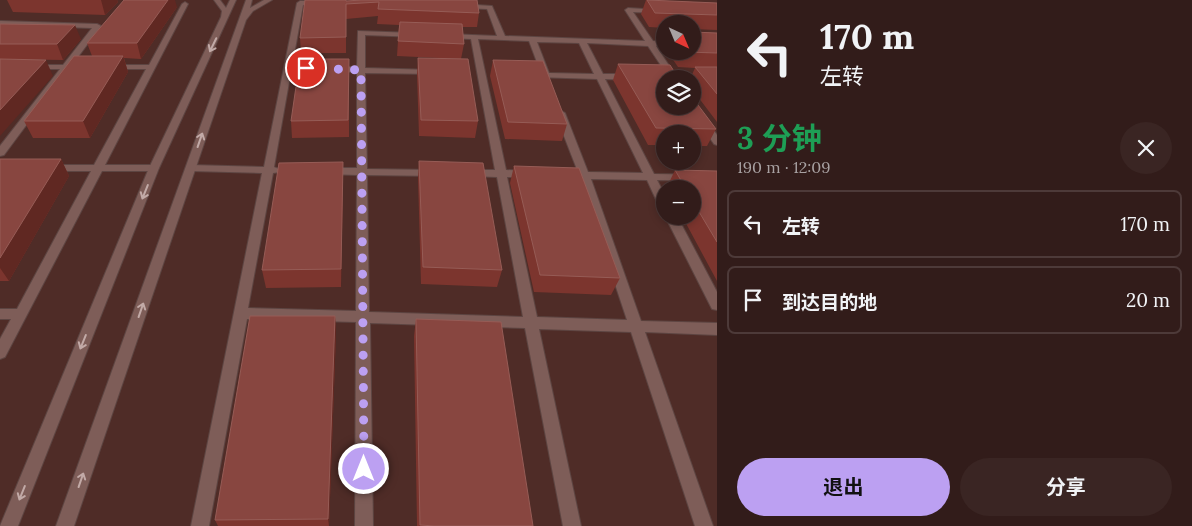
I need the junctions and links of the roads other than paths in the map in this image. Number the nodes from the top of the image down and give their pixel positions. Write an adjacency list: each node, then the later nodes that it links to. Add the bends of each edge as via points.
1 (218, 0): 9 (street, via 225,11)
2 (233, 0): 9 (street)
3 (249, 0): 10 (street)
4 (269, 0): 10 (street, via 251,10)
5 (329, 3): 23 (street, via 300,3)
6 (185, 4): 22 (street)
7 (452, 6): 13 (street, via 490,7)
8 (668, 12): 16 (street, via 628,10)
9 (224, 22): 37 (street, one-way to 37)
10 (241, 22): 38 (street, one-way to 10)
11 (0, 23): 19 (street, via 97,26)
12 (474, 37): 13 (street); 24 (street, via 361,33); 43 (street)
13 (502, 38): 14 (street)
14 (532, 39): 15 (street); 30 (street)
15 (582, 41): 16 (street); 28 (street)
16 (650, 43): 17 (street); 25 (street)
17 (656, 43)
18 (0, 67): 19 (street)
19 (65, 67): 20 (street); 34 (street)
20 (84, 67)
21 (104, 67): 22 (street)
22 (151, 67): 36 (street)
23 (288, 68): 24 (street); 39 (street)
24 (361, 70): 26 (street); 42 (street)
25 (669, 70)
26 (444, 72)
27 (527, 74): 30 (street)
28 (600, 76): 29 (street); 30 (street); 47 (street)
29 (637, 78)
30 (547, 80)
31 (556, 102): 46 (street)
32 (698, 115): 33 (street)
33 (717, 142)
34 (0, 153)
35 (39, 168): 36 (street)
36 (98, 168): 37 (street); 54 (street)
37 (154, 168): 60 (street, one-way to 60)
38 (190, 168): 39 (street); 61 (street, one-way to 38)
39 (268, 170): 40 (street); 52 (street)
40 (287, 170)
41 (315, 170): 42 (street)
42 (362, 171): 43 (street); 55 (street)
43 (503, 174): 44 (street); 56 (street)
44 (539, 174)
45 (557, 175): 46 (street)
46 (584, 175): 47 (street); 57 (street)
47 (650, 176): 48 (street); 49 (street)
48 (717, 178)
49 (656, 188)
50 (676, 225): 51 (street)
51 (717, 305)
52 (241, 313): 55 (street); 62 (street)
53 (0, 314): 54 (street)
54 (21, 314): 59 (street)
55 (362, 318): 56 (street); 63 (street)
56 (532, 323): 57 (street); 64 (street)
57 (636, 327): 58 (street); 65 (street)
58 (717, 329)
59 (0, 353)
60 (9, 526)
61 (65, 526)
62 (200, 526)
63 (364, 526)
64 (572, 526)
65 (704, 526)

